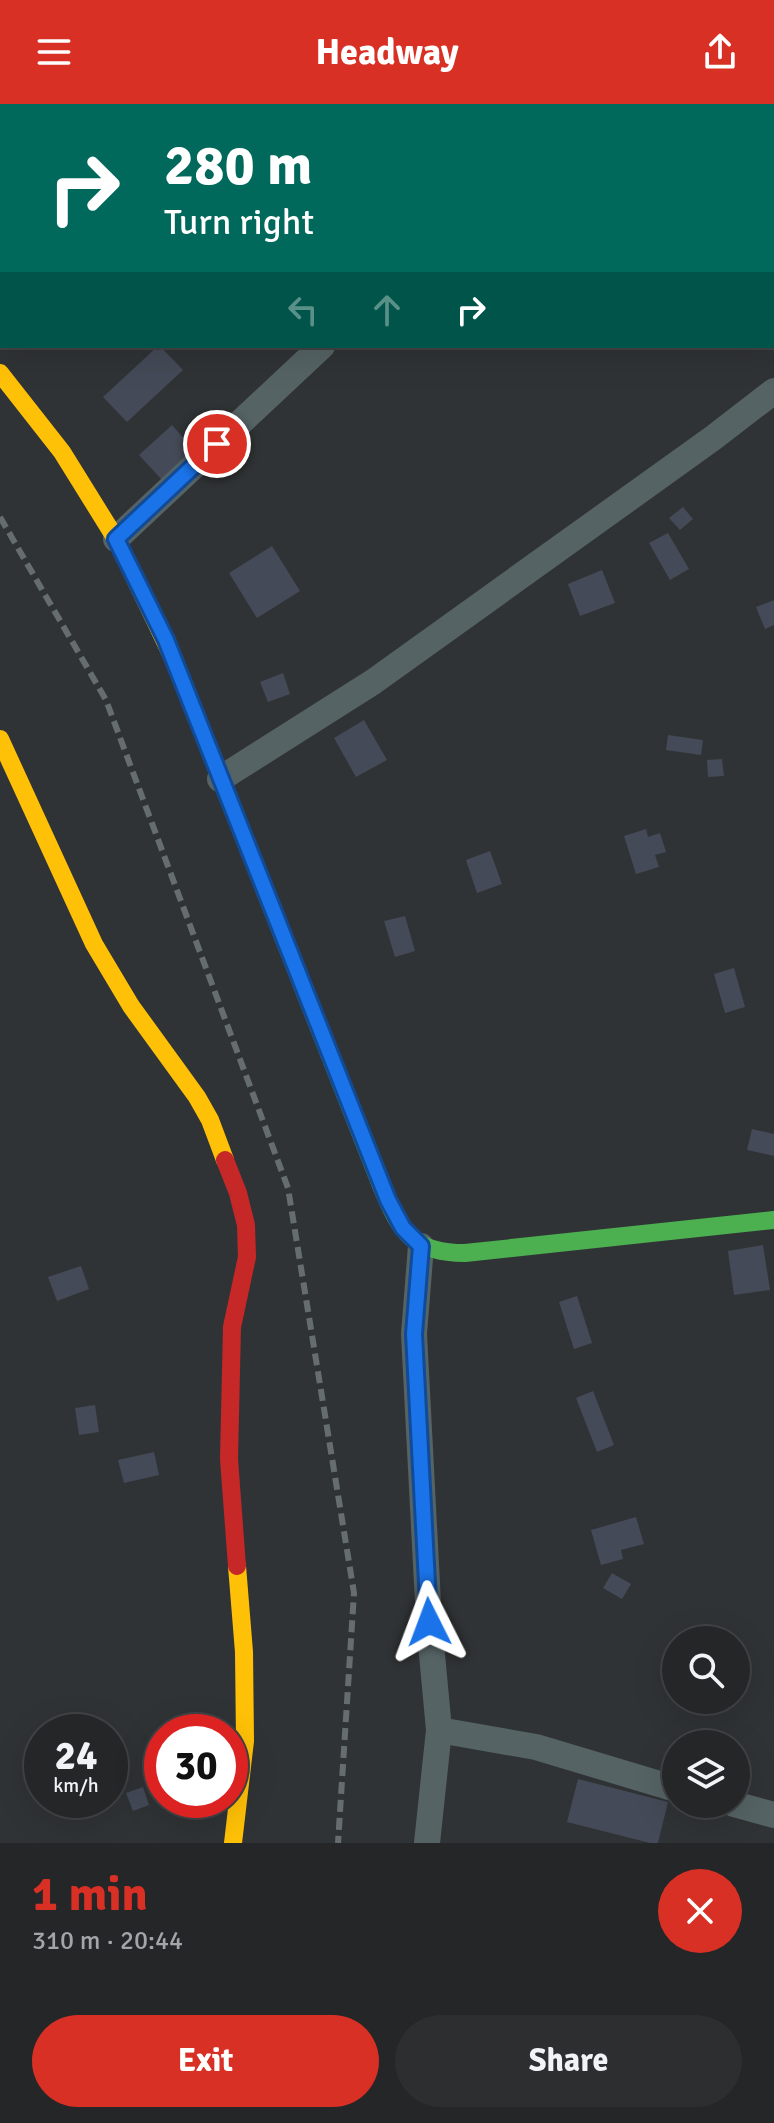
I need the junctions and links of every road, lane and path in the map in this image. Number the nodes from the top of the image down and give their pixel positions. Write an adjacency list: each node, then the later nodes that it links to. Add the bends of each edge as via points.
1 (320, 348): 4 (street)
2 (0, 373): 4 (street, via 62,452)
3 (774, 391): 6 (street, via 411,655)
4 (116, 539): 6 (street, via 166,640)
5 (0, 739): 13 (street, via 94,944 210,1120 246,1225 247,1257 232,1327 229,1459 245,1726)
6 (220, 779): 8 (street, via 388,1200 403,1228)
7 (774, 1220): 8 (street, via 465,1253)
8 (421, 1246): 9 (street, via 414,1334)
9 (439, 1730): 10 (street, via 536,1747); 14 (street)
10 (662, 1785)
11 (750, 1808): 12 (street)
12 (774, 1815)
13 (233, 1843)
14 (427, 1843)

